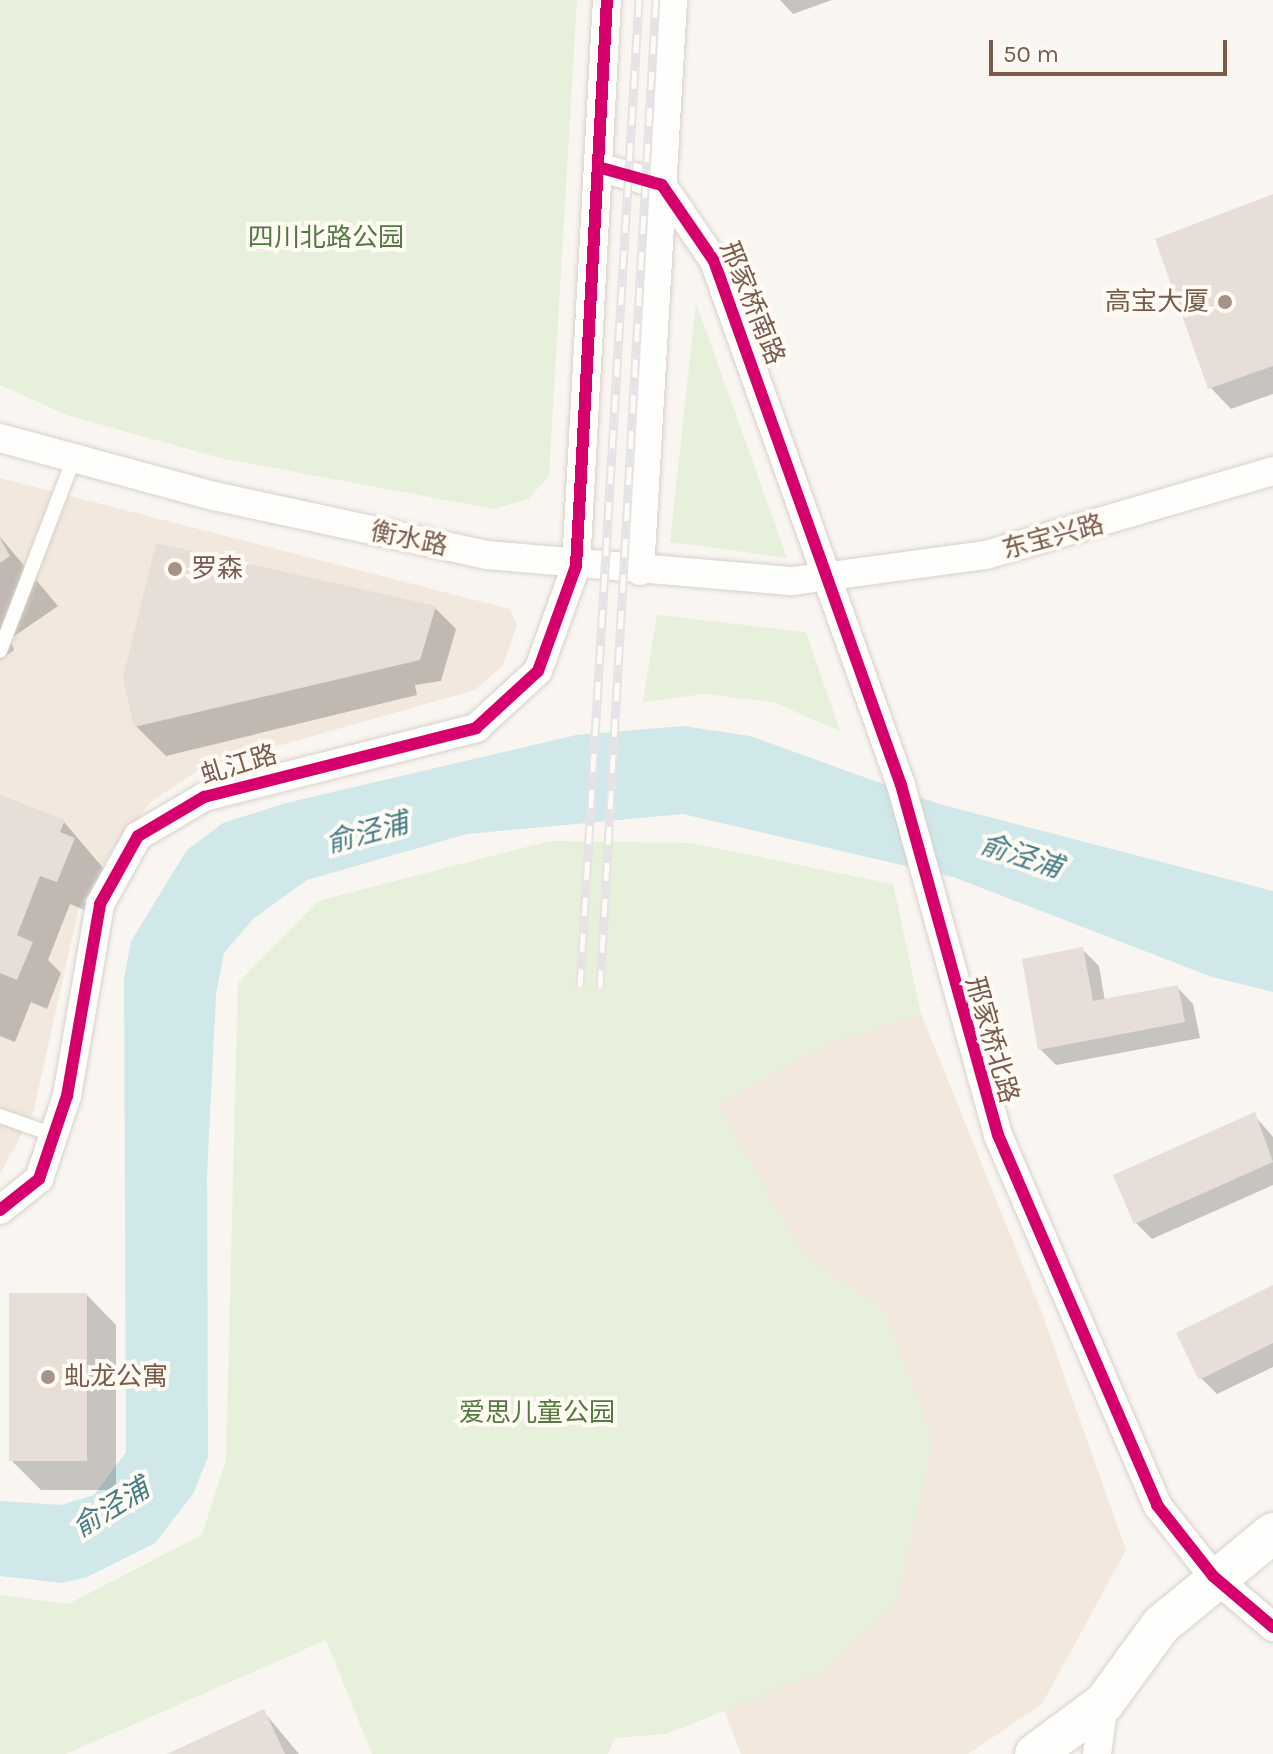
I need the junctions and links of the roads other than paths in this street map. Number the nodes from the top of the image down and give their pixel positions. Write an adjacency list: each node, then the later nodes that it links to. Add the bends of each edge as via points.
1 (607, 0): 3 (street)
2 (673, 0): 4 (street)
3 (598, 167): 4 (street); 8 (street, 虬江路)
4 (662, 185): 9 (street); 10 (street, 邢家桥南路, via 695,226 743,330)
5 (0, 438): 6 (street, 衡水路)
6 (73, 461): 8 (street, 衡水路, via 443,546); 11 (lane)
7 (1273, 471): 10 (street, 东宝兴路, via 986,555)
8 (576, 566): 9 (street, 衡水路); 13 (street, 虬江路, via 538,671 476,728 204,797 138,836 100,904 92,973)
9 (640, 571): 10 (street, 衡水路)
10 (827, 579): 16 (street, 邢家桥北路, via 901,785 1008,1161 1125,1419 1147,1484)
11 (0, 651)
12 (0, 1116): 13 (lane)
13 (54, 1135): 14 (street, 虬江路, via 39,1179)
14 (0, 1210)
15 (1273, 1533): 16 (street)
16 (1213, 1576): 17 (street, 邢家桥北路); 18 (street, via 1161,1625)
17 (1273, 1627)
18 (1104, 1703): 19 (street); 20 (street)
19 (1035, 1754)
20 (1097, 1754)

